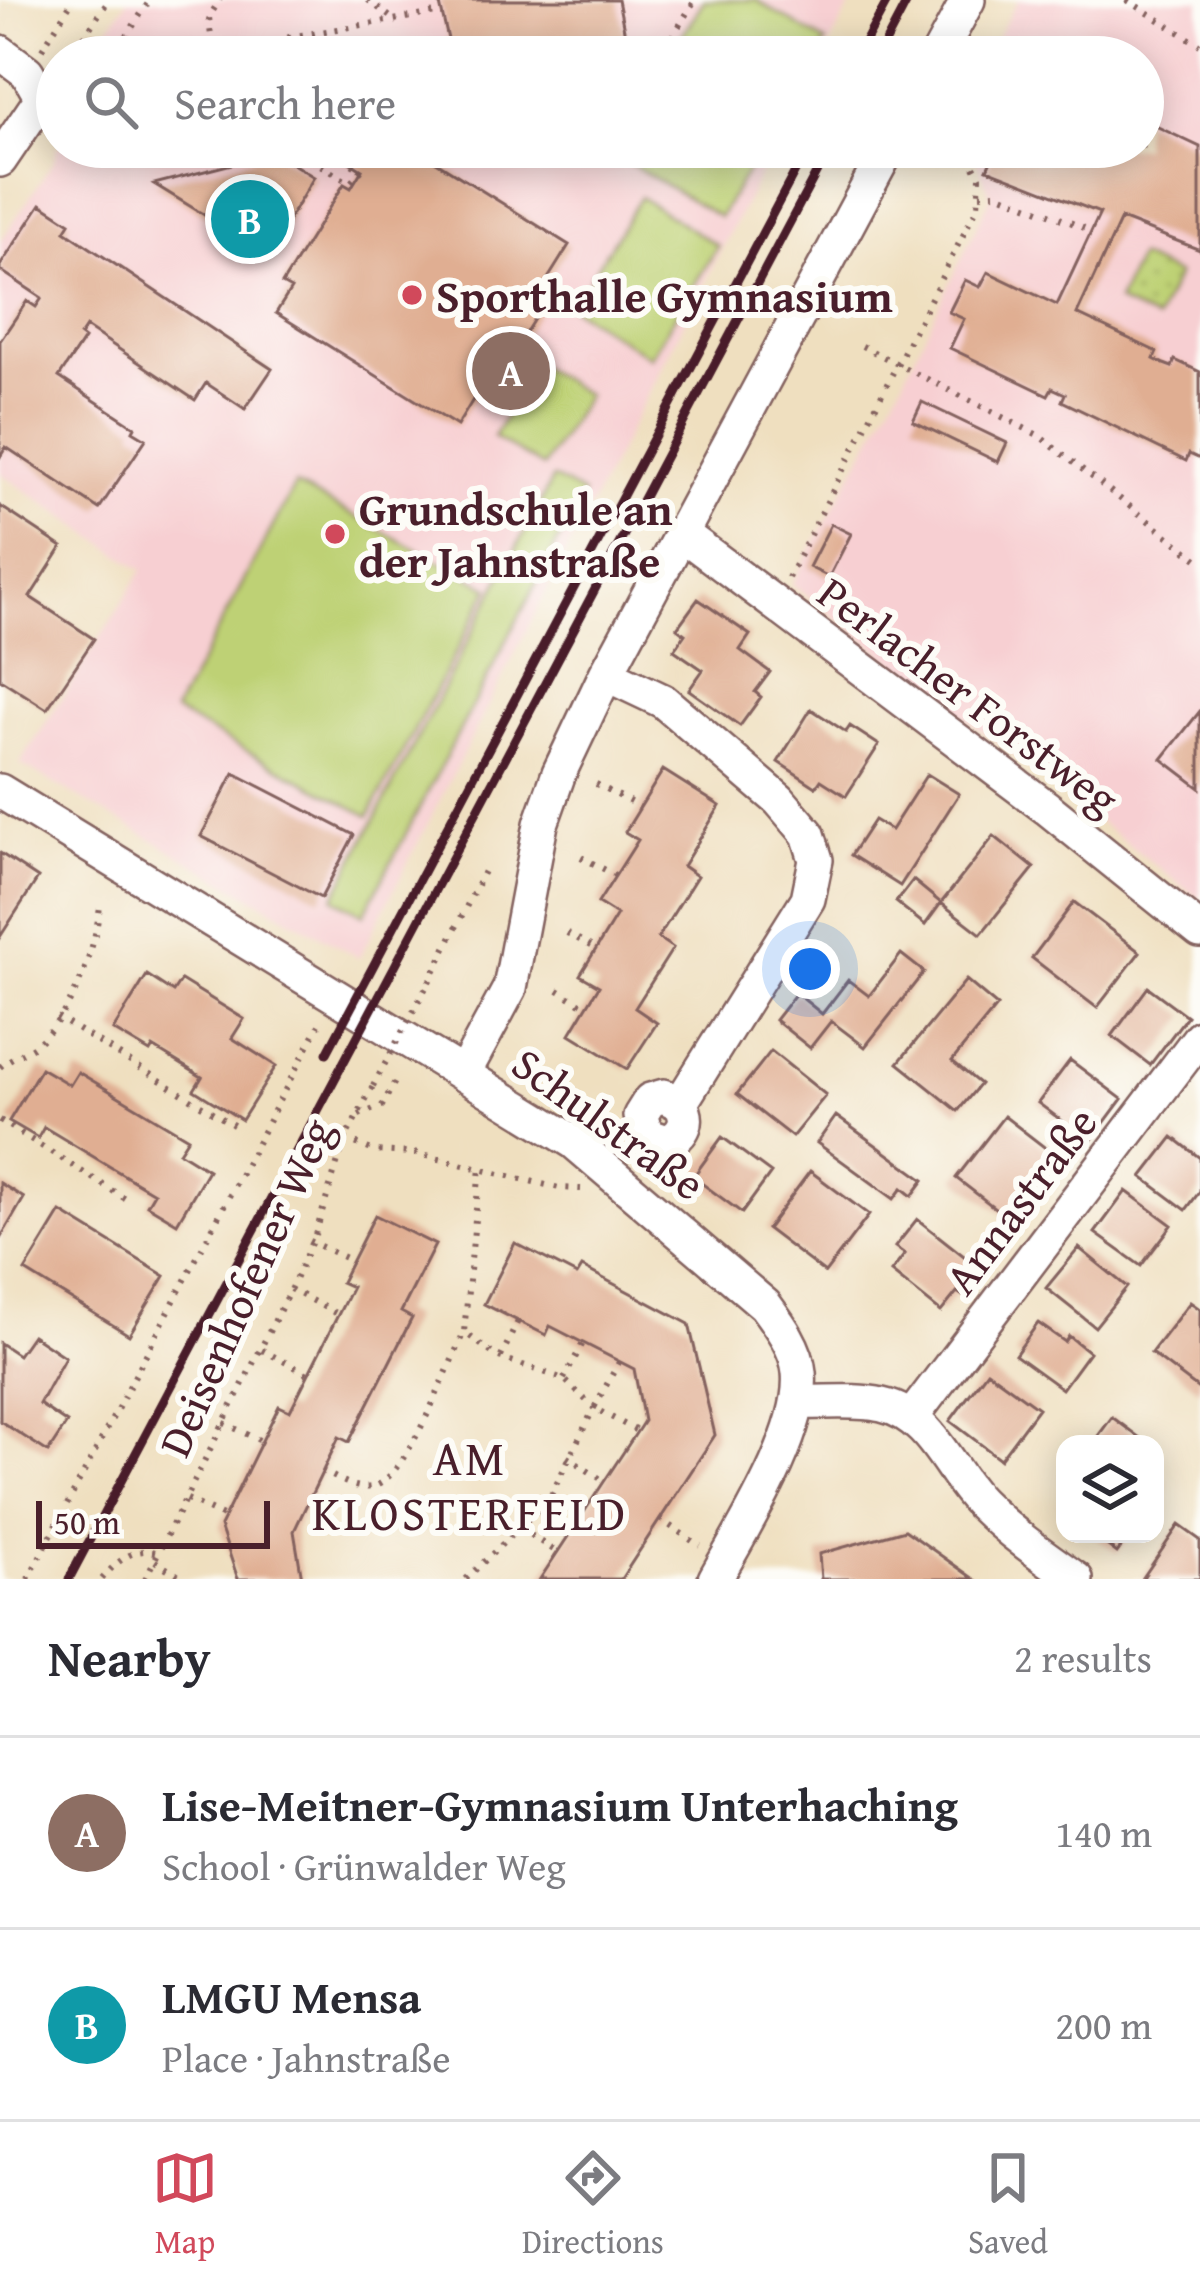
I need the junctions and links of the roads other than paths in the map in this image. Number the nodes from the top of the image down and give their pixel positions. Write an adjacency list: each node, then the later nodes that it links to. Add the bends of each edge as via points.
1 (968, 0): 2 (street)
2 (949, 36)
3 (14, 62): 4 (street)
4 (36, 90)
5 (36, 107): 6 (street)
6 (0, 160)
7 (878, 168): 8 (street)
8 (681, 533): 9 (street); 11 (street, Perlacher Forstweg)
9 (606, 674): 13 (street, via 541,824 510,988); 14 (street, via 663,701 778,800 808,834 816,860 808,899)
10 (0, 791): 13 (street, Schulstraße)
11 (1200, 931)
12 (1200, 1037): 16 (street, Annastraße)
13 (464, 1073): 15 (street, Schulstraße, via 574,1142 765,1305 799,1370)
14 (680, 1104)
15 (797, 1402): 16 (street, via 883,1405); 17 (street, via 783,1448)
16 (911, 1418): 18 (street, via 974,1497)
17 (716, 1579)
18 (1076, 1579)

